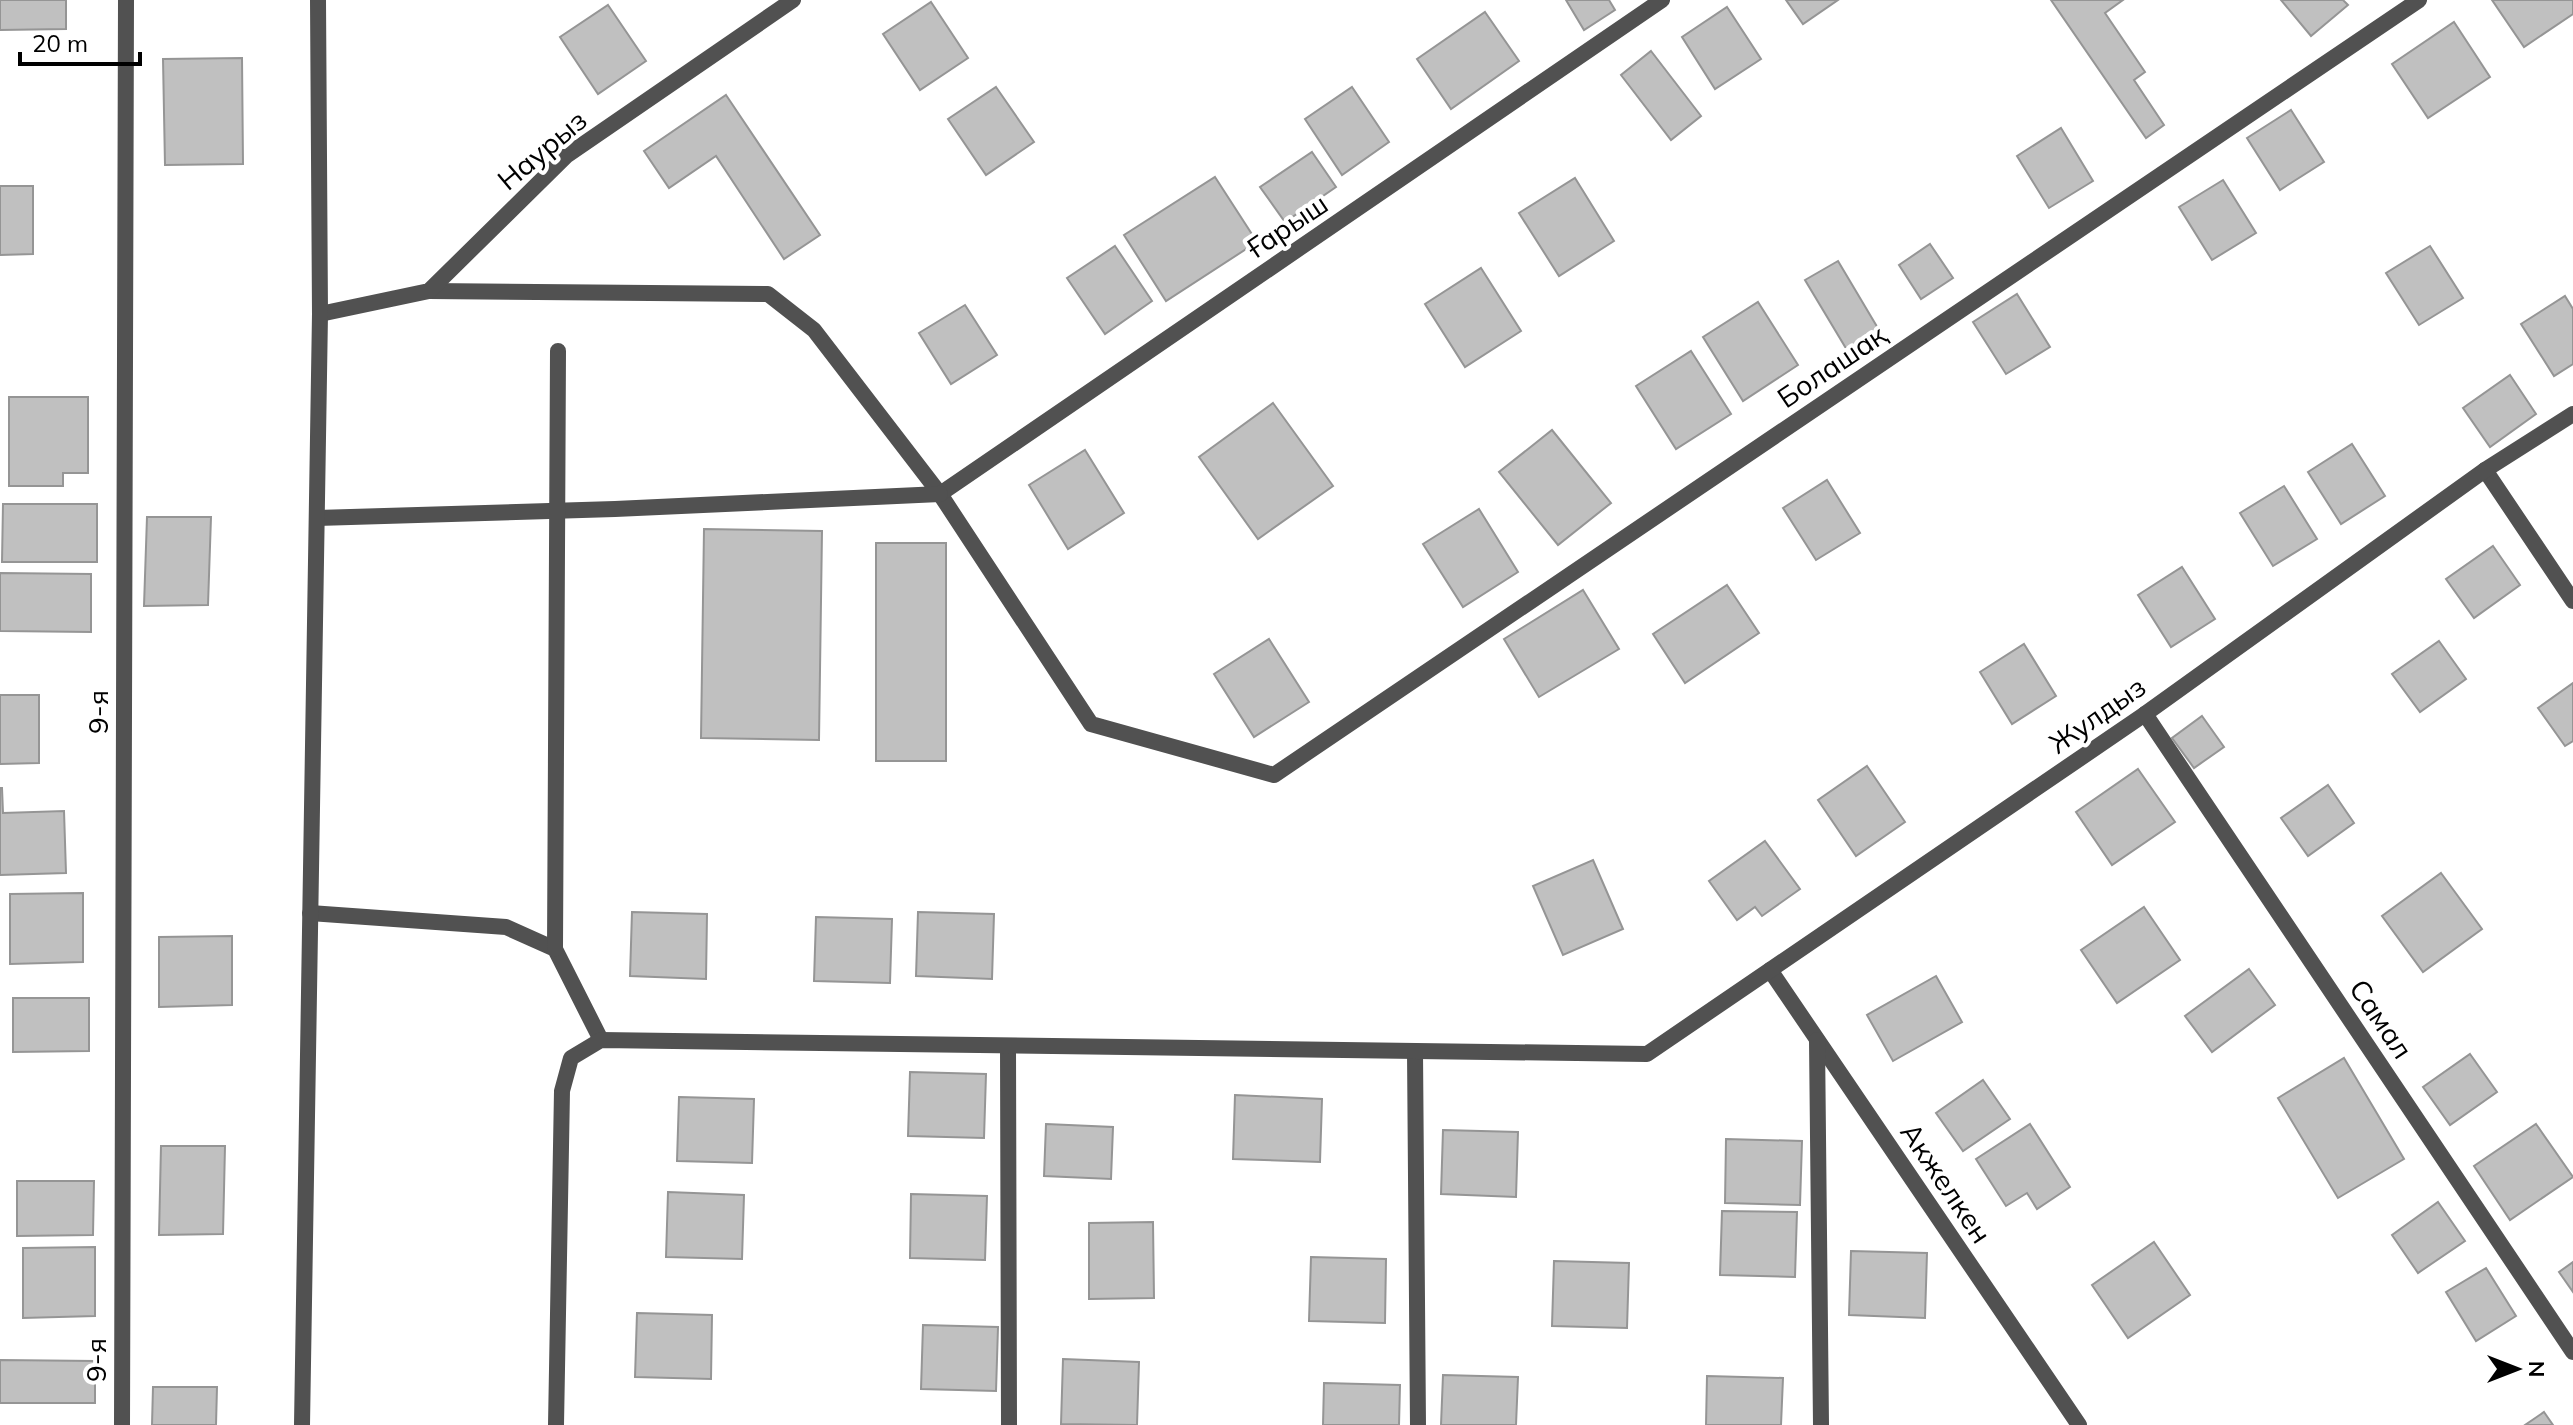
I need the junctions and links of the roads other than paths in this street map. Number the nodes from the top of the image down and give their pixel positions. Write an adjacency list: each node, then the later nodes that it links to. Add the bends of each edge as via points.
1 (126, 0): 24 (street, 9-я)
2 (318, 0): 7 (street)
3 (793, 0): 6 (street, Наурыз, via 566,156)
4 (1662, 0): 11 (street, Ғарыш)
5 (2419, 0): 11 (street, Болашақ, via 1274,775 1091,724)
6 (429, 291): 7 (street); 11 (street, via 768,294 814,330)
7 (320, 314): 13 (street)
8 (558, 351): 12 (street)
9 (2573, 414): 10 (street, Жулдыз)
10 (2485, 470): 14 (street); 15 (street, Жулдыз)
11 (940, 494): 12 (street)
12 (558, 511): 13 (street); 17 (street)
13 (317, 518): 16 (street)
14 (2573, 601)
15 (2145, 714): 18 (street, Жулдыз); 23 (street, Самал)
16 (310, 913): 17 (street, via 506,927); 25 (street)
17 (555, 949): 19 (street)
18 (1770, 970): 20 (street, Акжелкен); 22 (street, Жулдыз, via 1647,1054)
19 (601, 1040): 21 (street); 26 (street, via 571,1058 562,1091)
20 (1817, 1040): 29 (street); 30 (street, Акжелкен)
21 (1008, 1046): 22 (street); 27 (street)
22 (1415, 1052): 28 (street)
23 (2573, 1352)
24 (122, 1425)
25 (302, 1425)
26 (556, 1425)
27 (1009, 1425)
28 (1418, 1425)
29 (1821, 1425)
30 (2079, 1425)

